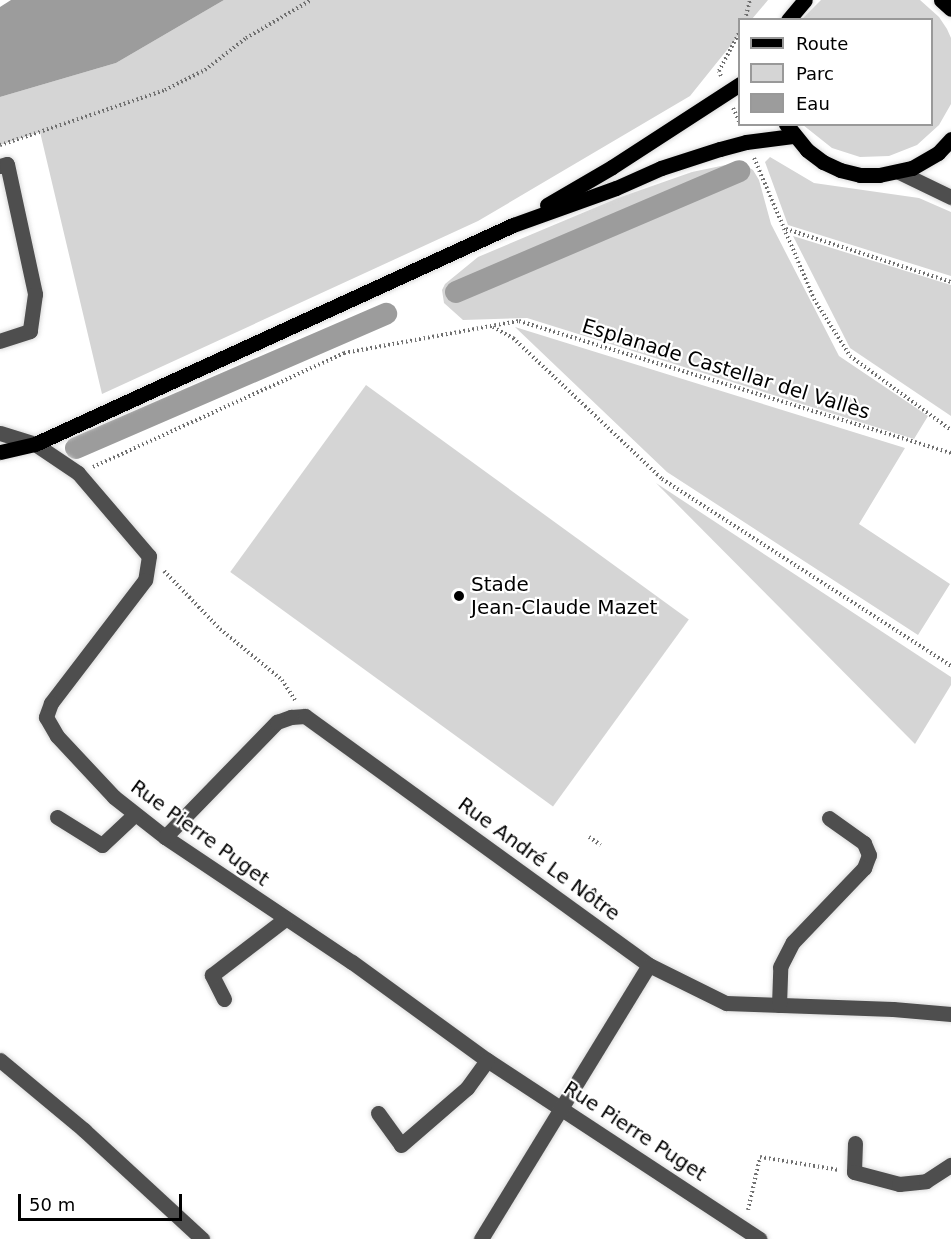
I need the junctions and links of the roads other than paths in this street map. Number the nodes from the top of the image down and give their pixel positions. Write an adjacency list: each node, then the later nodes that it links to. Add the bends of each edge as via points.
1 (804, 0): 4 (main road)
2 (941, 0): 3 (main road)
3 (951, 9)
4 (790, 18)
5 (738, 85): 11 (main road)
6 (790, 130): 9 (main road, via 823,162 840,170 860,175); 11 (main road, via 661,168)
7 (951, 139): 9 (main road, via 927,160)
8 (0, 166): 12 (street, via 7,164 35,294 30,331)
9 (899, 172): 10 (street)
10 (951, 197)
11 (513, 225): 14 (main road)
12 (0, 341)
13 (0, 433): 14 (street)
14 (35, 444): 15 (main road); 16 (street, Rue Pierre Puget, via 78,473 149,556 145,580 51,703 46,717 57,736)
15 (0, 452)
16 (135, 814): 17 (street, via 102,845); 19 (street, Rue Pierre Puget)
17 (57, 818)
18 (830, 818): 23 (street, via 864,843 869,855 864,868 793,942 780,967)
19 (165, 837): 20 (street, Rue Pierre Puget); 21 (street, Rue André Le Nôtre, via 277,722 305,716)
20 (285, 920): 22 (street, via 212,975); 25 (street, Rue Pierre Puget, via 352,962)
21 (649, 965): 23 (street, Rue André Le Nôtre, via 726,1003); 27 (street)
22 (224, 999)
23 (779, 1005): 24 (street, Rue André Le Nôtre)
24 (951, 1014)
25 (487, 1060): 27 (street, Rue Pierre Puget); 28 (street, via 467,1088 401,1144)
26 (2, 1068): 31 (street, via 84,1130)
27 (563, 1108): 32 (street); 33 (street, Rue Pierre Puget)
28 (378, 1113)
29 (855, 1143): 30 (street, via 854,1172 899,1184 926,1181)
30 (951, 1165)
31 (202, 1239)
32 (481, 1239)
33 (759, 1239)

